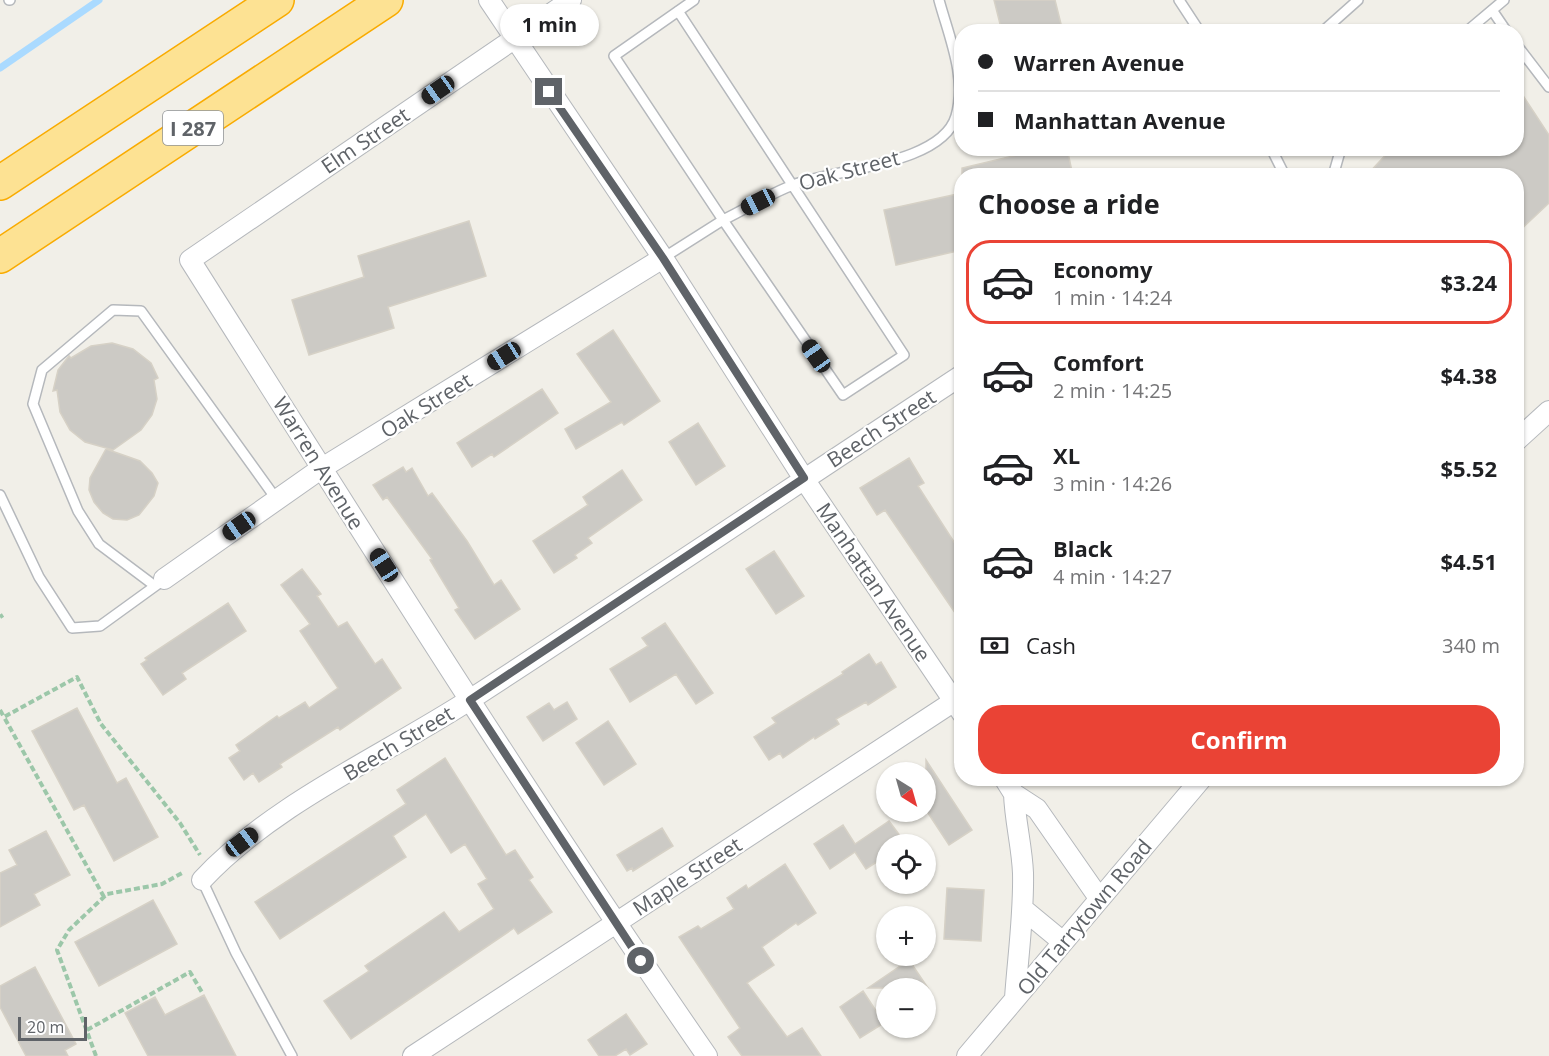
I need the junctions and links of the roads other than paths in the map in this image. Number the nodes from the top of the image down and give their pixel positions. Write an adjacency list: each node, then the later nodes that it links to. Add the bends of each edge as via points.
1 (277, 0): 21 (highway, I 287)
2 (386, 0): 24 (highway, I 287)
3 (489, 0): 16 (street, Manhattan Avenue)
4 (571, 0): 16 (street, Elm Street)
5 (694, 0): 11 (lane)
6 (939, 0): 17 (lane, Oak Street)
7 (1179, 0): 12 (lane)
8 (1358, 0): 13 (lane)
9 (1504, 0): 10 (lane)
10 (1492, 10): 14 (lane); 15 (lane)
11 (678, 11): 22 (lane); 23 (lane, via 614,56)
12 (1195, 24)
13 (1331, 24)
14 (1475, 24)
15 (1502, 24)
16 (514, 37): 25 (street, Manhattan Avenue); 26 (street, Elm Street)
17 (954, 53)
18 (1524, 54): 19 (lane)
19 (1549, 87)
20 (954, 120): 22 (lane, Oak Street, via 944,137 885,163)
21 (0, 183)
22 (794, 184): 23 (lane, Oak Street); 23 (lane, via 904,356 843,395)
23 (723, 220): 25 (lane, Oak Street)
24 (0, 255)
25 (663, 258): 30 (street, Oak Street); 31 (street, Manhattan Avenue)
26 (190, 260): 30 (street, Warren Avenue)
27 (954, 380): 31 (street, Beech Street)
28 (1549, 411): 29 (street)
29 (1524, 434)
30 (322, 468): 33 (street, Oak Street); 36 (street, Warren Avenue)
31 (804, 478): 35 (street, Manhattan Avenue); 36 (street, Beech Street)
32 (0, 495): 34 (lane, via 39,577 72,628 100,626)
33 (277, 500): 34 (street, Oak Street); 34 (lane, via 141,311 113,310 42,370 33,404 78,511 99,543)
34 (159, 582)
35 (954, 697)
36 (470, 700): 40 (street, Beech Street, via 274,818 225,855); 43 (street, Warren Avenue)
37 (954, 707): 43 (street, Maple Street)
38 (1009, 786): 41 (street, via 1037,809); 42 (street, via 1023,870)
39 (1195, 786): 41 (street, Old Tarrytown Road)
40 (199, 869): 46 (lane, via 236,953)
41 (1099, 897): 44 (street, Old Tarrytown Road)
42 (1023, 909): 44 (street); 45 (street)
43 (615, 923): 47 (street, Maple Street); 48 (street, Warren Avenue)
44 (1063, 942): 45 (street, Old Tarrytown Road)
45 (1015, 998): 49 (street, Old Tarrytown Road)
46 (292, 1056)
47 (413, 1056)
48 (707, 1056)
49 (966, 1056)

